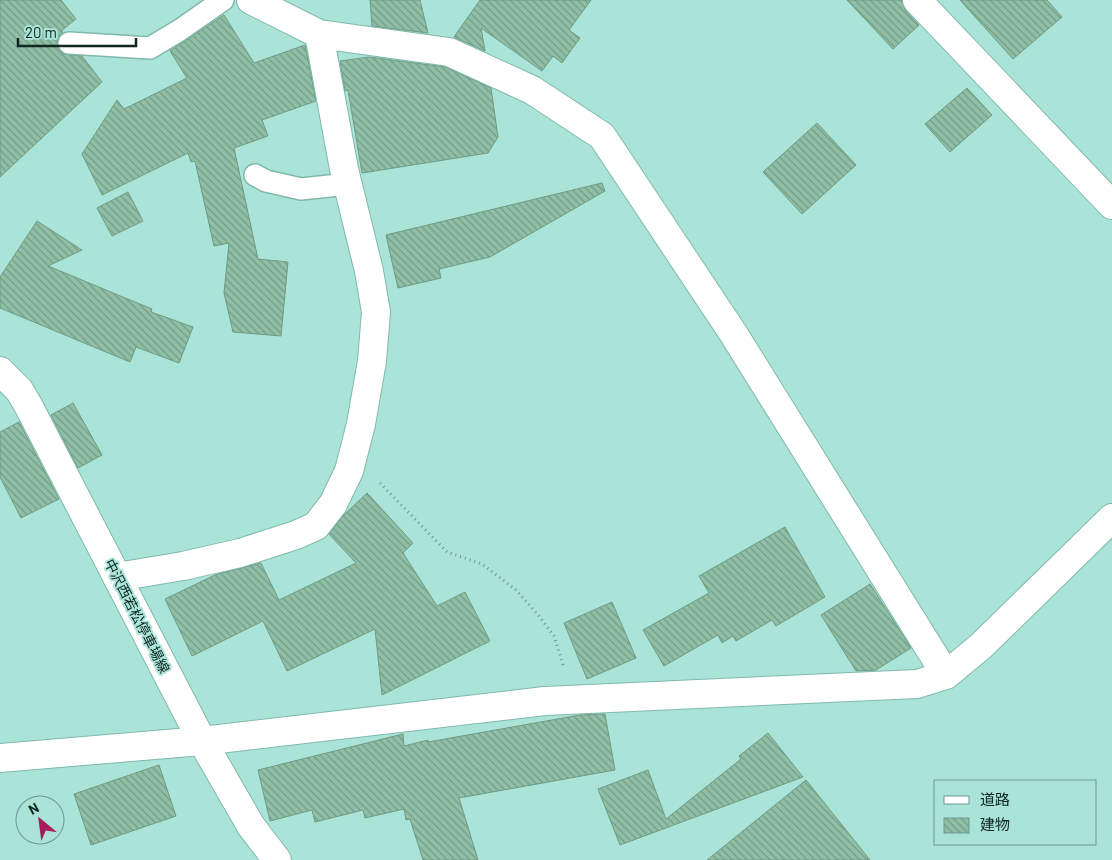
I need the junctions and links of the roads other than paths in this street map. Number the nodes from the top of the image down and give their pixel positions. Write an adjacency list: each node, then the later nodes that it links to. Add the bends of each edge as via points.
1 (223, 0): 5 (lane, via 150,48)
2 (251, 0): 4 (street)
3 (916, 0): 8 (street)
4 (318, 34): 7 (street); 12 (street, via 449,52 532,90 602,136 732,333)
5 (69, 43)
6 (255, 175): 7 (lane, via 266,181 301,189)
7 (348, 184): 11 (street, via 376,312 372,361 361,424 349,471 333,504 316,526 296,535 240,553)
8 (1112, 206)
9 (6, 386): 11 (street, 中沢西若松停車場線, via 28,405)
10 (1112, 518): 12 (street, via 981,646)
11 (117, 577): 13 (street, 中沢西若松停車場線)
12 (946, 675): 13 (street, via 917,684 545,701)
13 (202, 741): 14 (street); 15 (street, 中沢西若松停車場線, via 251,826)
14 (0, 758)
15 (277, 860)

